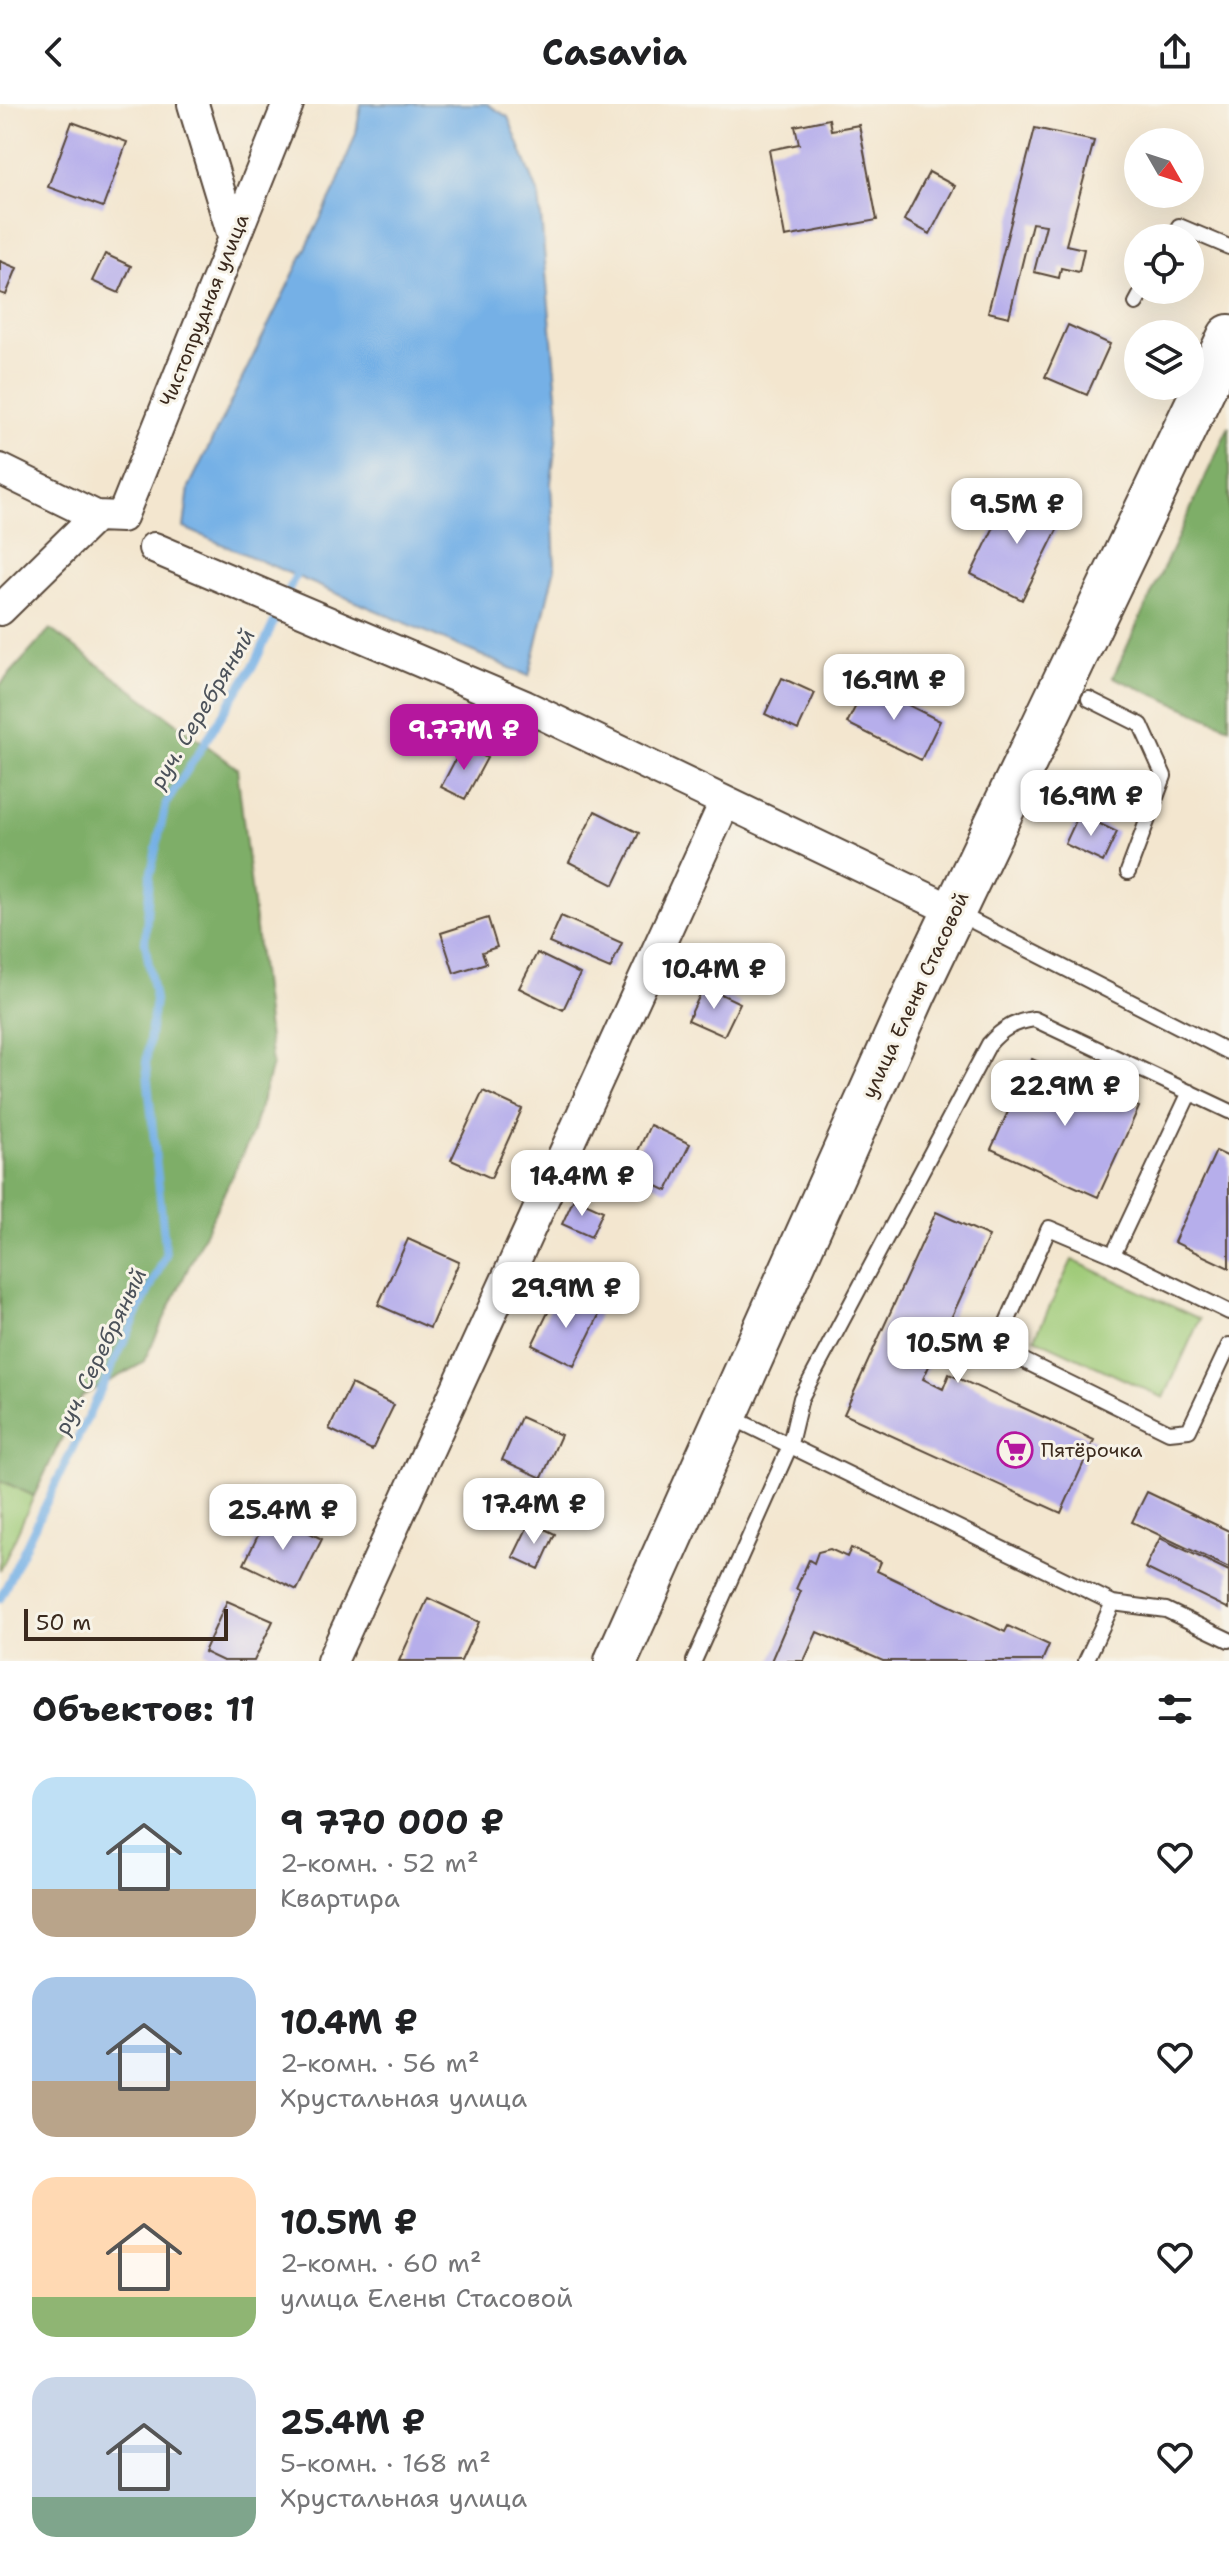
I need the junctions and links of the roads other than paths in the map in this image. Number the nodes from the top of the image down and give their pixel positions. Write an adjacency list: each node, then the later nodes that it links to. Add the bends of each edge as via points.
1 (193, 104): 3 (street)
2 (288, 104): 3 (street, Чистопрудная улица)
3 (233, 236): 8 (street, Чистопрудная улица)
4 (1204, 236): 5 (lane)
5 (1229, 247)
6 (1229, 336): 14 (main road, улица Елены Стасовой)
7 (0, 469): 8 (street)
8 (109, 516): 10 (street, Чистопрудная улица)
9 (154, 548): 12 (street, via 525,706)
10 (0, 610)
11 (1089, 699): 13 (lane, via 1141,725 1164,776)
12 (725, 802): 14 (street); 25 (street)
13 (1128, 872)
14 (954, 911): 15 (lane); 21 (main road, улица Елены Стасовой)
15 (1229, 1052)
16 (1190, 1092): 17 (lane); 18 (lane); 22 (lane, via 1034,1019 1017,1021 998,1034 801,1398)
17 (1229, 1111)
18 (1113, 1255): 19 (lane); 20 (lane, via 1049,1228 996,1347 1169,1432 1189,1430)
19 (1229, 1312)
20 (1229, 1345)
21 (728, 1416): 22 (lane); 26 (main road, улица Елены Стасовой)
22 (789, 1448): 23 (lane); 27 (lane)
23 (1113, 1603): 24 (lane, via 1166,1610); 28 (lane)
24 (1229, 1640)
25 (332, 1661)
26 (616, 1661)
27 (694, 1661)
28 (1086, 1661)

